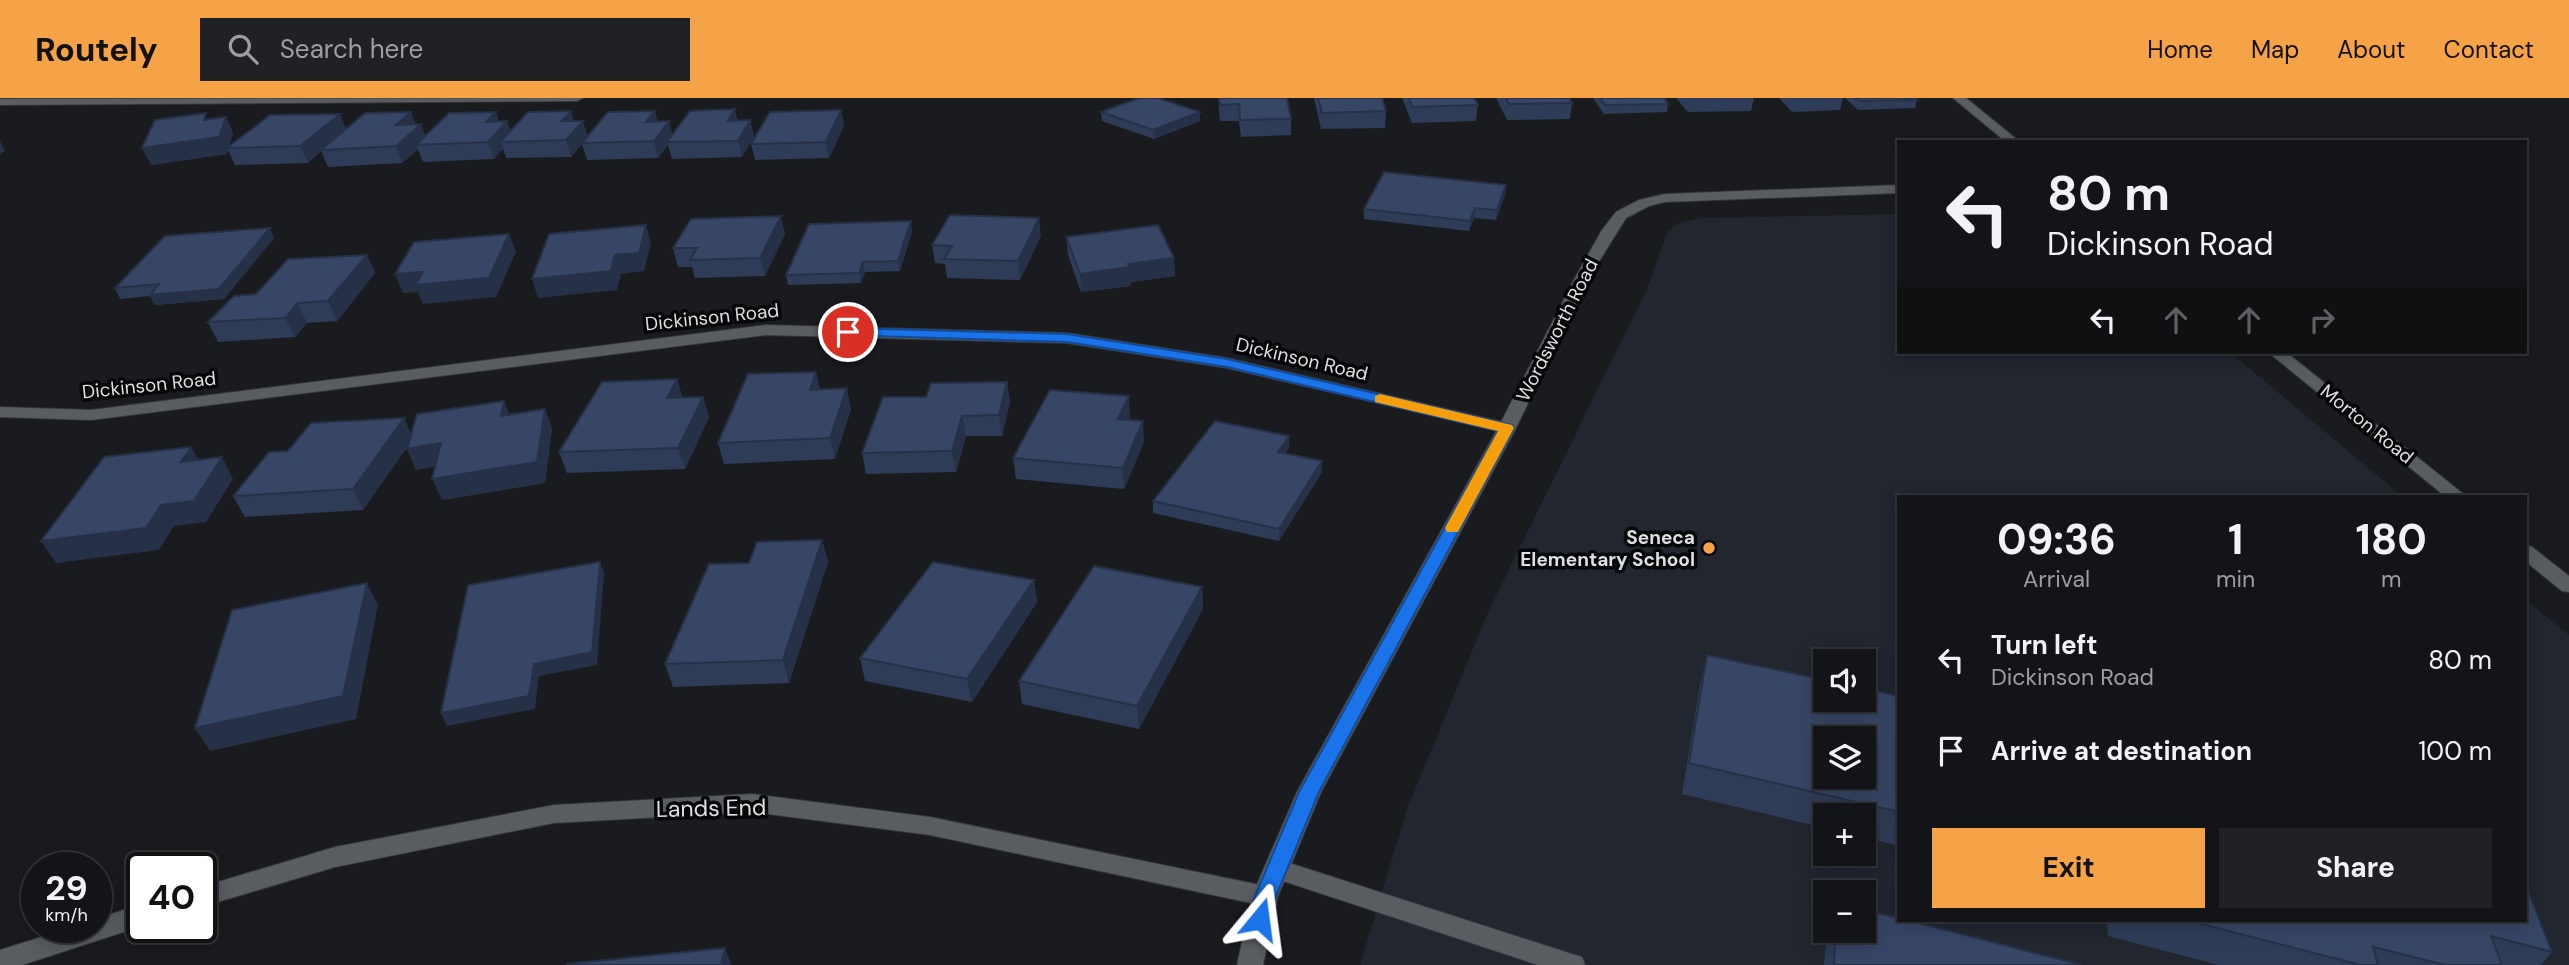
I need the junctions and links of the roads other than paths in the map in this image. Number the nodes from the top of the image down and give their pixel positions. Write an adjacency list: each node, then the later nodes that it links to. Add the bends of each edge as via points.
1 (577, 98): 3 (street)
2 (1959, 98): 5 (street)
3 (65, 100): 4 (street)
4 (0, 102)
5 (2012, 140)
6 (1897, 189): 9 (street, Wordsworth Road, via 1665,198 1620,215)
7 (2279, 354): 10 (street, Morton Road)
8 (0, 412): 9 (street, Dickinson Road, via 91,415 765,330 1067,338 1227,363)
9 (1507, 428): 13 (street, Wordsworth Road, via 1309,792)
10 (2455, 495)
11 (2527, 553): 12 (street)
12 (2569, 586)
13 (1277, 869): 15 (street, Wordsworth Road); 19 (street)
14 (217, 892): 15 (street, Lands End, via 334,857 554,814 752,803 930,826)
15 (1265, 896): 18 (street, Wordsworth Road)
16 (126, 920): 17 (street)
17 (0, 961)
18 (1250, 965)
19 (1572, 965)

